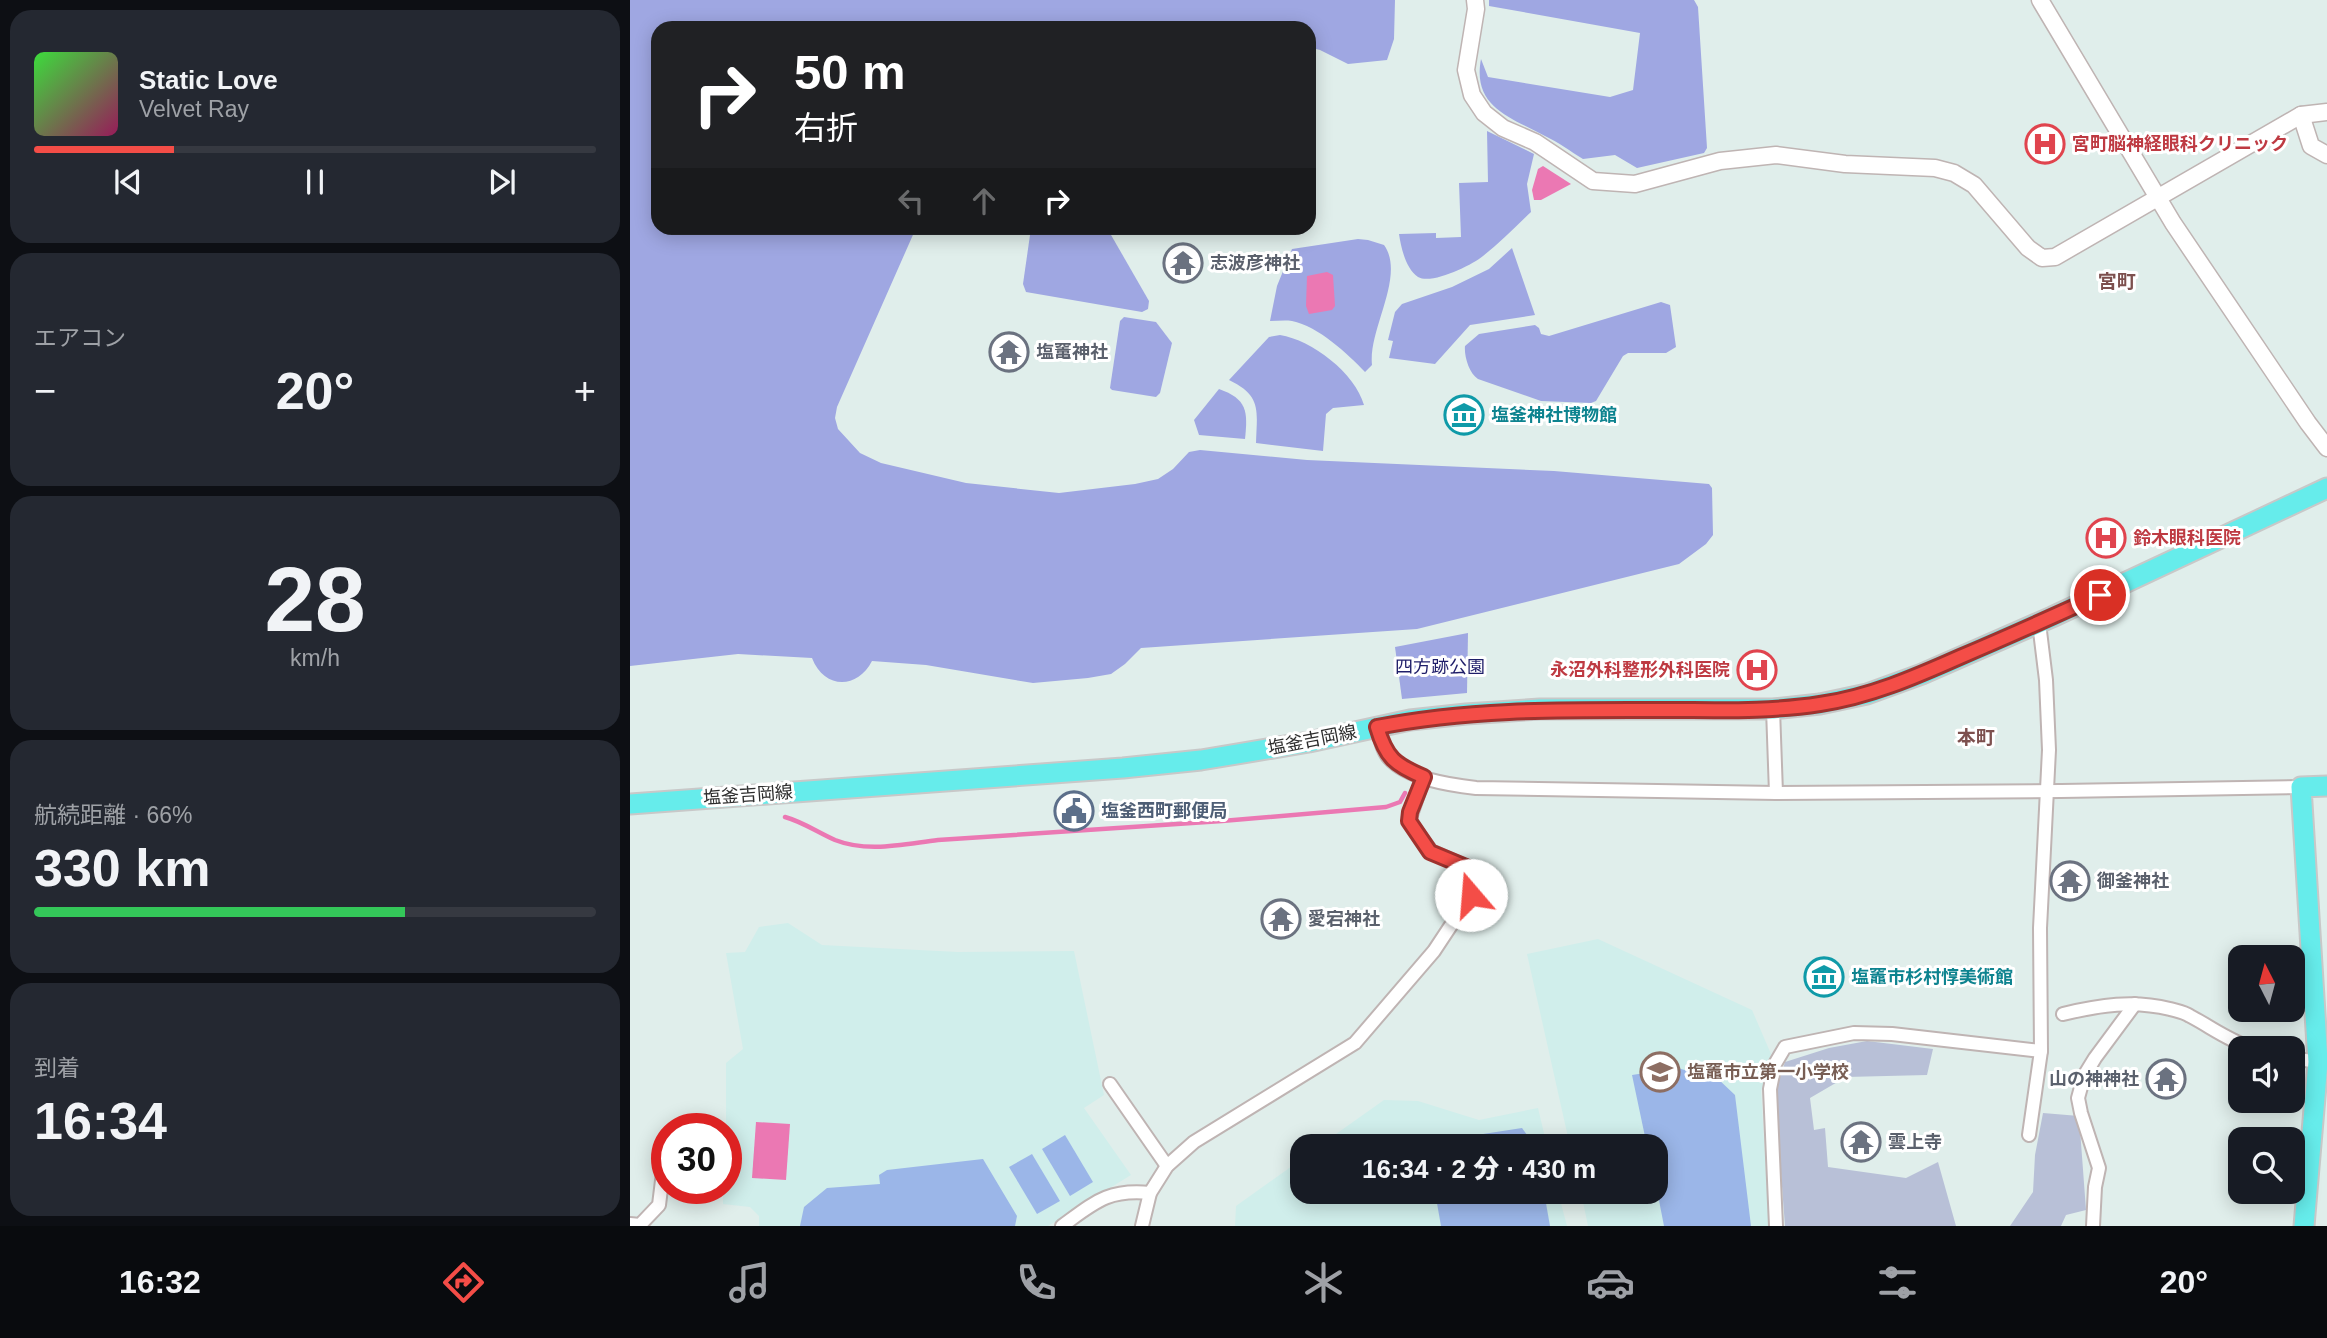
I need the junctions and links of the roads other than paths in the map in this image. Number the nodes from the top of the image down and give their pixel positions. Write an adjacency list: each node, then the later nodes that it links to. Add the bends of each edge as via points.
1 (1475, 0): 6 (street, via 1466,69 1472,95 1484,114 1593,181 1634,184 1720,161 1776,155 1936,168 1974,185 2042,258 2055,257)
2 (2040, 0): 6 (street)
3 (2327, 112): 4 (street)
4 (2301, 116): 5 (street, via 2311,146); 6 (street)
5 (2327, 155)
6 (2158, 197): 7 (street)
7 (2327, 448)
8 (2327, 488): 9 (main road, 塩釜吉岡線)
9 (2039, 623): 10 (main road, 塩釜吉岡線, via 1867,694); 15 (street, via 2046,680)
10 (1773, 709): 11 (main road, 塩釜吉岡線, via 1539,709 1466,713); 16 (street)
11 (1377, 727): 12 (street, via 1389,758); 17 (main road, 塩釜吉岡線, via 1201,760)
12 (1424, 777): 16 (street, via 1476,788); 27 (street, via 1409,821 1430,852 1466,867 1474,879 1471,895 1434,951 1355,1043 1194,1142)
13 (2327, 786): 14 (main road)
14 (2301, 787): 15 (street); 18 (main road)
15 (2047, 792): 16 (street); 22 (street, via 2040,929)
16 (1776, 793)
17 (630, 804)
18 (2320, 972): 24 (main road)
19 (2135, 1003): 20 (street); 21 (street, via 2188,1014); 34 (street, via 2084,1076 2078,1097 2099,1168)
20 (2063, 1014)
21 (2228, 1038)
22 (2041, 1051): 26 (street); 33 (street, via 1854,1033 1785,1047 1775,1064 1770,1089)
23 (2305, 1060): 24 (street)
24 (2318, 1062): 35 (main road)
25 (1110, 1084): 27 (street)
26 (2029, 1135)
27 (1167, 1166): 28 (street)
28 (1150, 1193): 31 (street, via 1106,1196); 32 (street)
29 (659, 1204): 30 (street, via 640,1225)
30 (630, 1224)
31 (1062, 1226)
32 (1142, 1226)
33 (1776, 1226)
34 (2093, 1226)
35 (2304, 1226)

